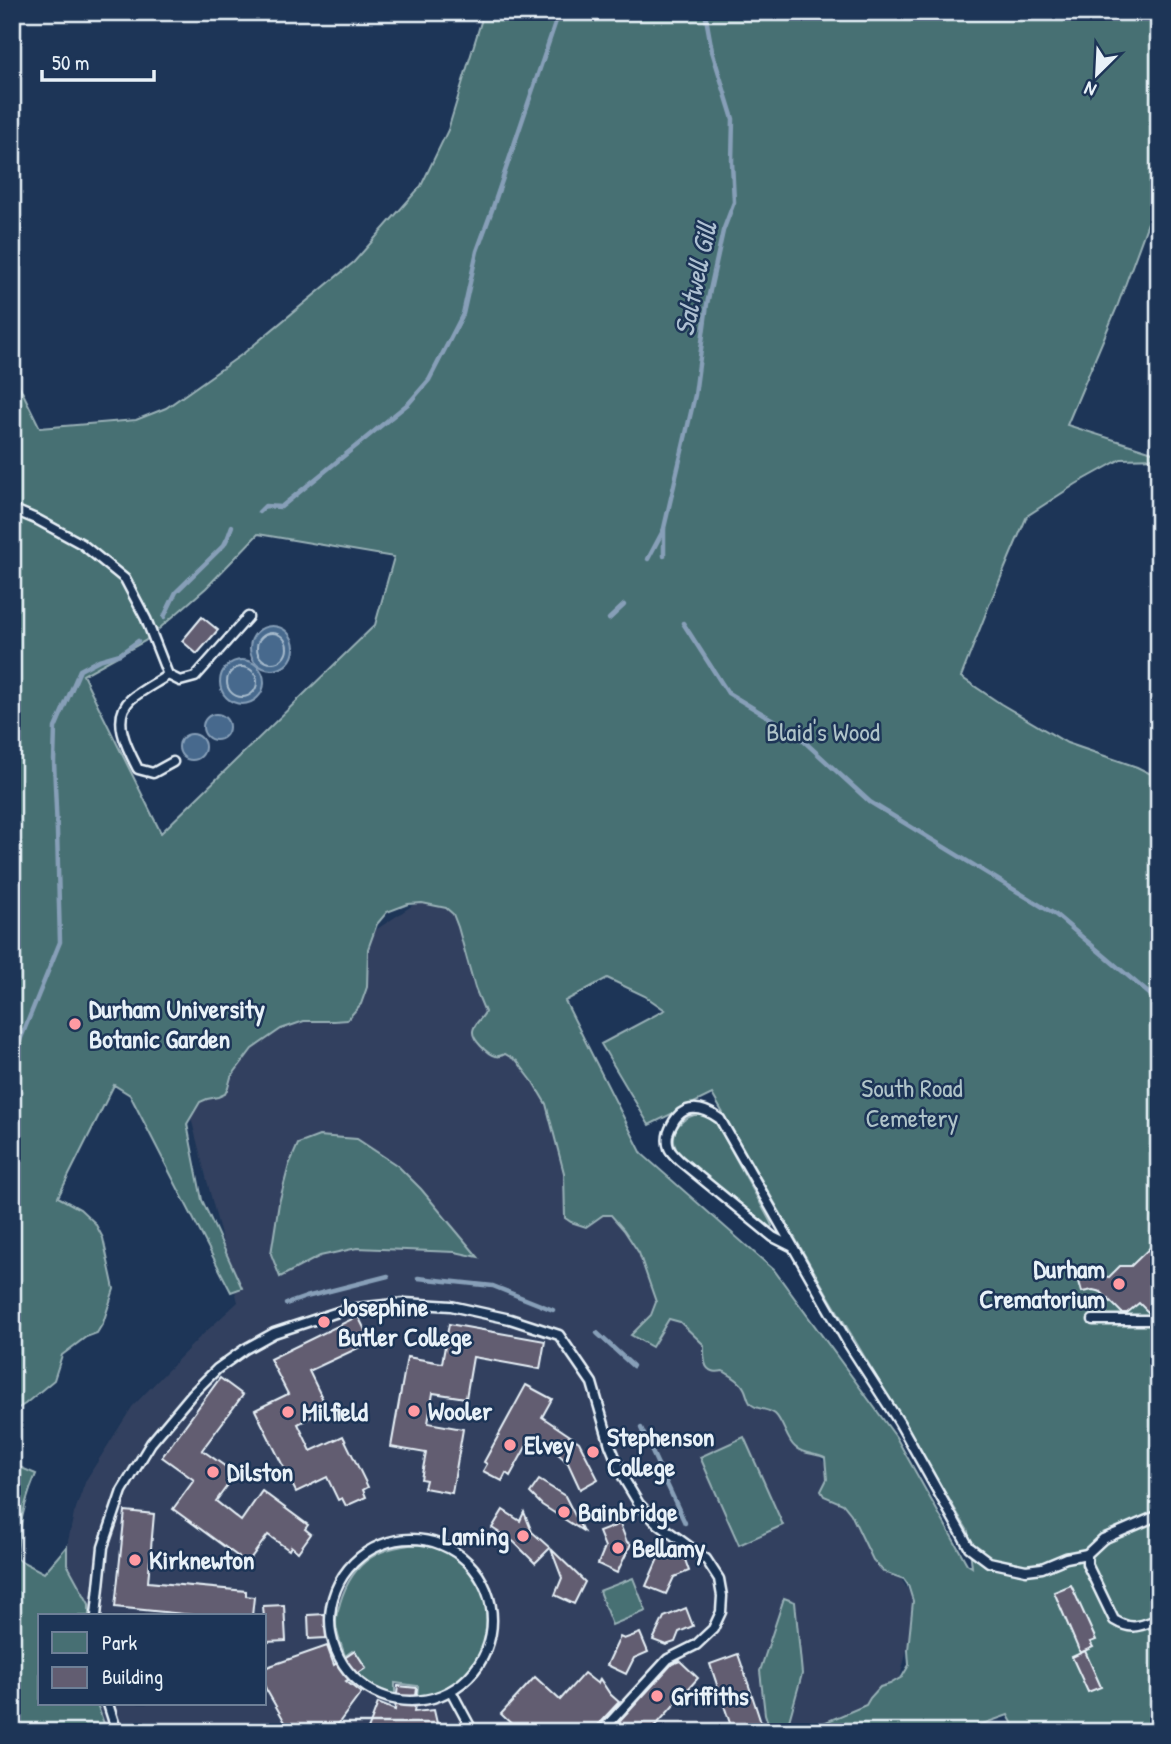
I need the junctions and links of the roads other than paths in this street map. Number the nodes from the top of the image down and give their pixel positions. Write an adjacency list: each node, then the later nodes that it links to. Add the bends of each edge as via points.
1 (12, 509): 3 (lane, via 82,544 125,579)
2 (248, 617): 3 (lane, via 195,677 180,681)
3 (168, 675): 4 (lane, via 130,700 120,720 138,769 153,773)
4 (173, 762)
5 (793, 1247): 5 (lane, via 720,1119 696,1109 675,1119 667,1139 669,1150 773,1237); 9 (lane, via 969,1547 989,1562 1026,1570)
6 (1093, 1320): 7 (lane)
7 (1159, 1320)
8 (1159, 1515): 9 (lane, via 1103,1539)
9 (1087, 1554): 11 (lane, via 1087,1564 1114,1620 1132,1628)
10 (96, 1614): 16 (lane, via 103,1547 122,1491 151,1443 217,1368 274,1333 347,1309 405,1303 451,1306 510,1319 559,1335 592,1383 610,1446 639,1504 706,1559 719,1579 721,1612 713,1629 696,1645 668,1660)
11 (1159, 1619)
12 (451, 1691): 12 (lane, via 436,1698 401,1701 376,1693 343,1664 331,1634 332,1601 344,1575 372,1549 397,1540 442,1545 468,1562 483,1582 491,1605 492,1634 478,1667); 15 (lane)
13 (109, 1706): 14 (lane)
14 (117, 1732)
15 (473, 1732)
16 (601, 1732)

